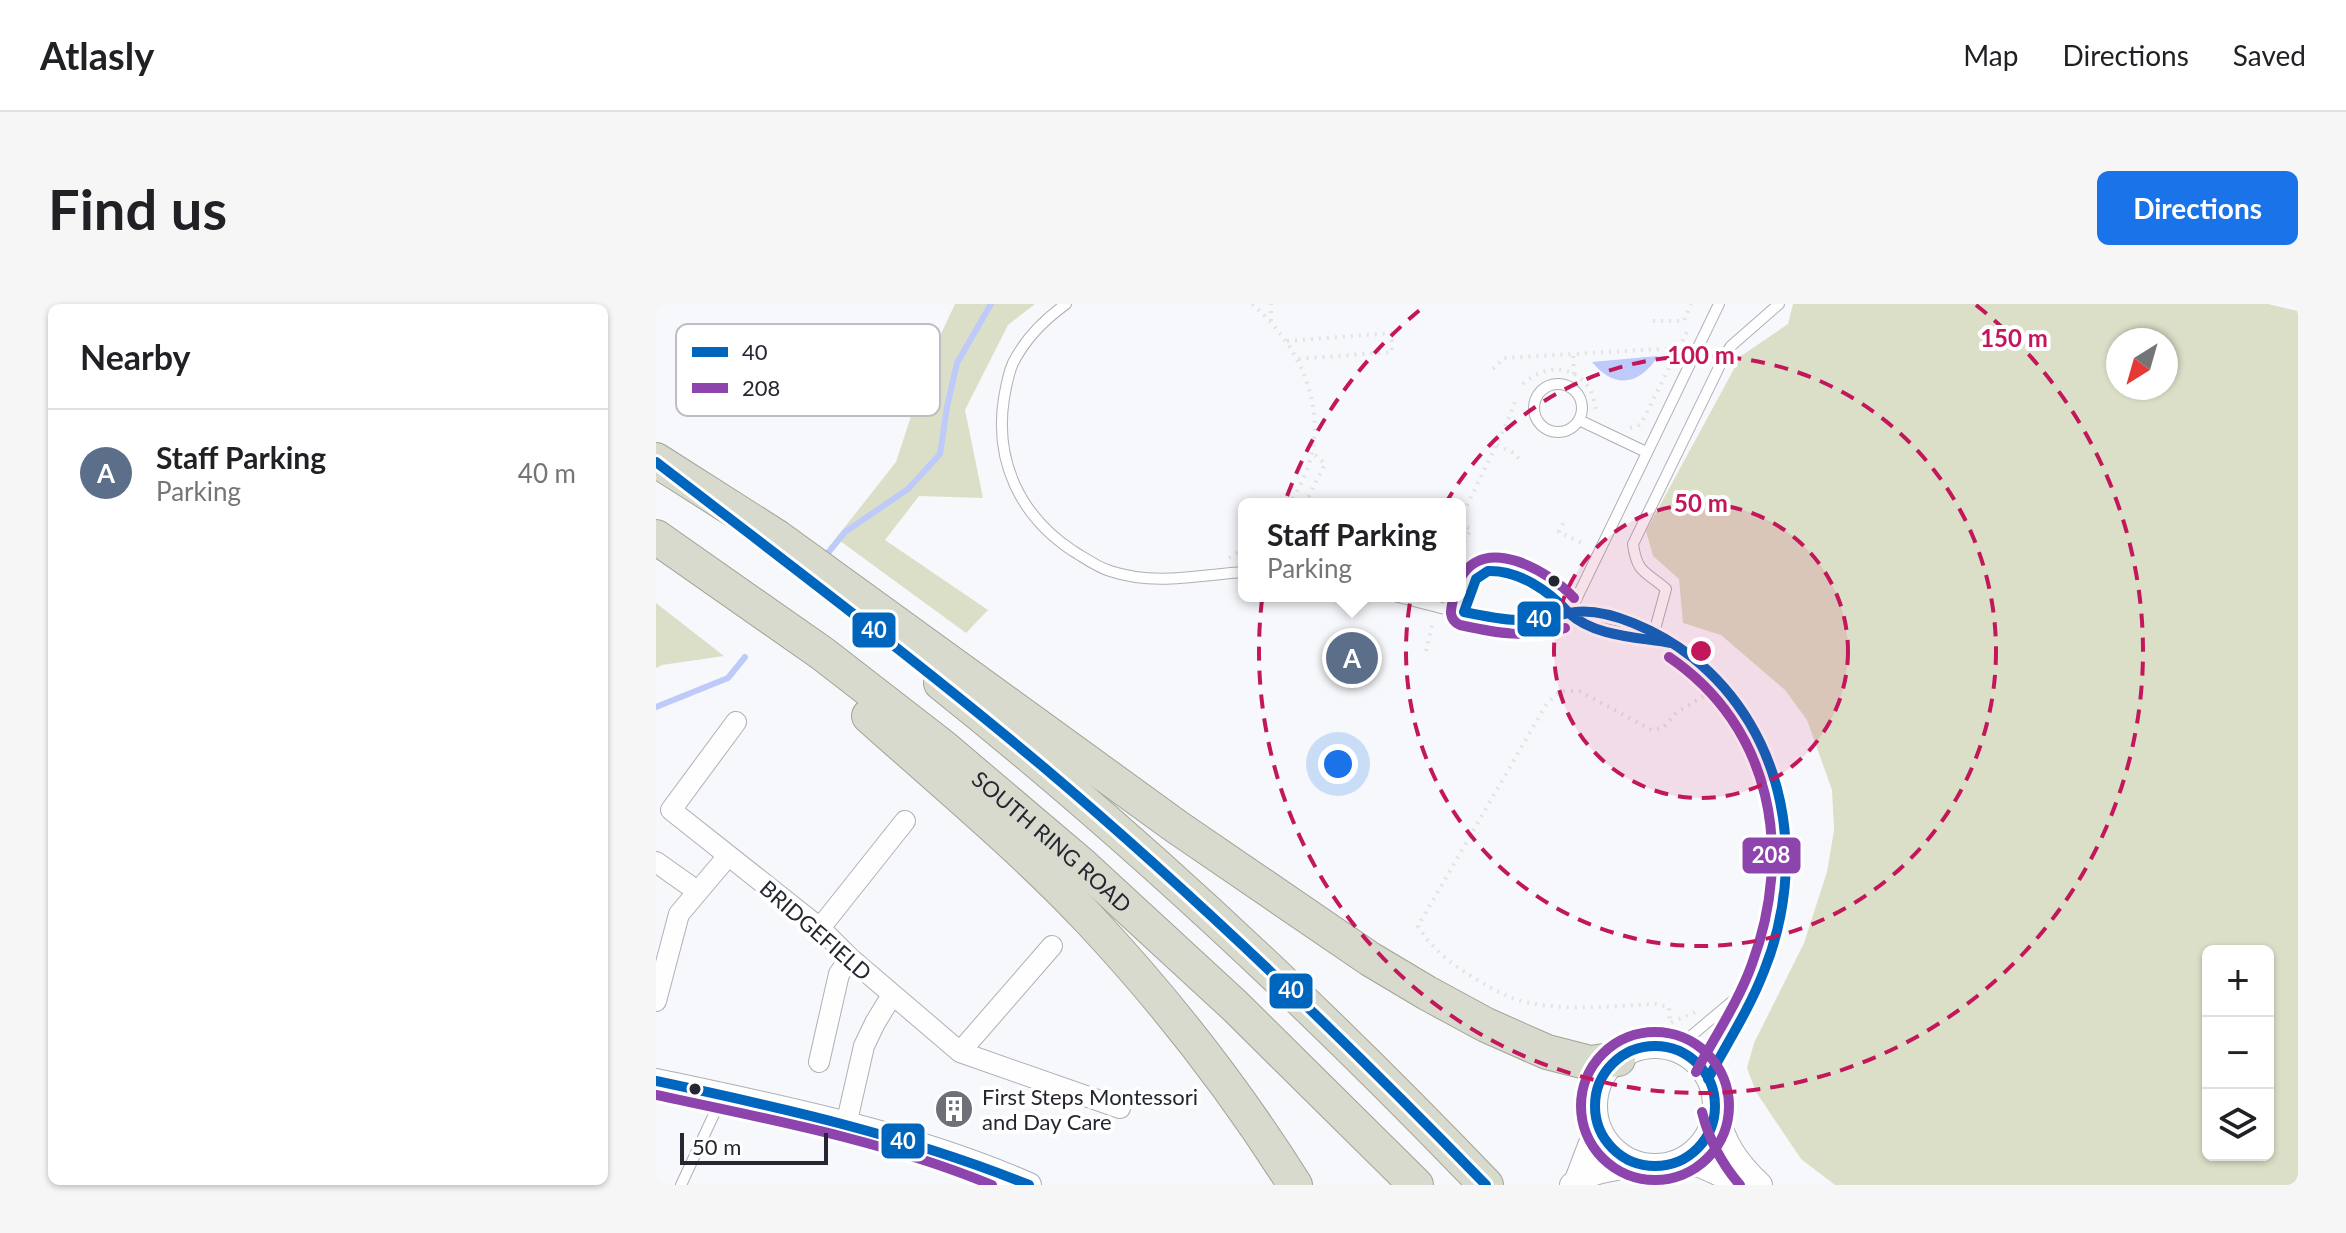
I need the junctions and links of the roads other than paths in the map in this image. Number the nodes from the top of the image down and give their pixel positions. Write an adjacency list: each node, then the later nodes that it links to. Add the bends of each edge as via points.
1 (1066, 304): 9 (lane, via 1027,341 1007,382 1001,429 1005,455 1026,505 1063,544 1107,571 1154,580)
2 (1719, 304): 5 (lane)
3 (1779, 304): 13 (lane, via 1723,359 1633,544 1639,568 1666,589)
4 (1579, 420): 4 (lane, via 1566,431 1550,431 1537,420 1536,397 1555,383 1570,387 1580,398); 5 (lane)
5 (1646, 452): 12 (lane)
6 (656, 461): 28 (highway, via 777,537 1370,959 1547,1052 1590,1063); 44 (highway, via 878,632 1086,804 1261,962)
7 (656, 537): 8 (highway, SOUTH RING ROAD)
8 (704, 572): 42 (highway, via 981,815 1089,919 1208,1061); 43 (highway, SOUTH RING ROAD, via 823,654 1082,865 1235,1006)
9 (1238, 573)
10 (1425, 602): 11 (lane)
11 (1464, 612): 12 (lane, via 1519,621); 12 (lane, via 1478,575 1491,569 1548,592)
12 (1570, 612): 13 (lane, via 1585,611); 14 (lane, via 1584,625)
13 (1654, 633): 14 (lane)
14 (1671, 643): 21 (lane, via 1727,688 1770,763 1788,843 1787,887)
15 (736, 722): 17 (street, BRIDGEFIELD, via 671,810)
16 (905, 821): 20 (street)
17 (728, 856): 19 (street); 20 (street, BRIDGEFIELD)
18 (656, 862): 19 (street)
19 (697, 891): 25 (street, via 679,914)
20 (820, 928): 23 (street, BRIDGEFIELD)
21 (1777, 934): 26 (lane, via 1741,994 1691,1036); 30 (lane, via 1750,1005)
22 (1052, 946): 27 (street)
23 (850, 958): 24 (street, BRIDGEFIELD); 29 (street, via 839,974)
24 (892, 995): 27 (street, BRIDGEFIELD); 36 (street, via 864,1046)
25 (656, 1001)
26 (1663, 1047): 28 (street, via 1632,1051); 30 (street, via 1681,1052)
27 (960, 1052): 33 (street)
28 (1618, 1059): 35 (street, via 1599,1085)
29 (819, 1062)
30 (1708, 1079): 34 (street)
31 (656, 1081): 32 (street)
32 (723, 1095): 36 (street); 40 (lane)
33 (1120, 1108)
34 (1715, 1108): 37 (street, via 1704,1141); 46 (street, via 1732,1154)
35 (1596, 1118): 38 (street, via 1611,1147); 39 (street)
36 (846, 1125): 41 (street)
37 (1677, 1162): 38 (street); 45 (street, via 1700,1165)
38 (1639, 1164): 39 (street)
39 (1574, 1183)
40 (681, 1185)
41 (1029, 1185)
42 (1295, 1185)
43 (1416, 1185)
44 (1486, 1185)
45 (1744, 1185)
46 (1760, 1185)

